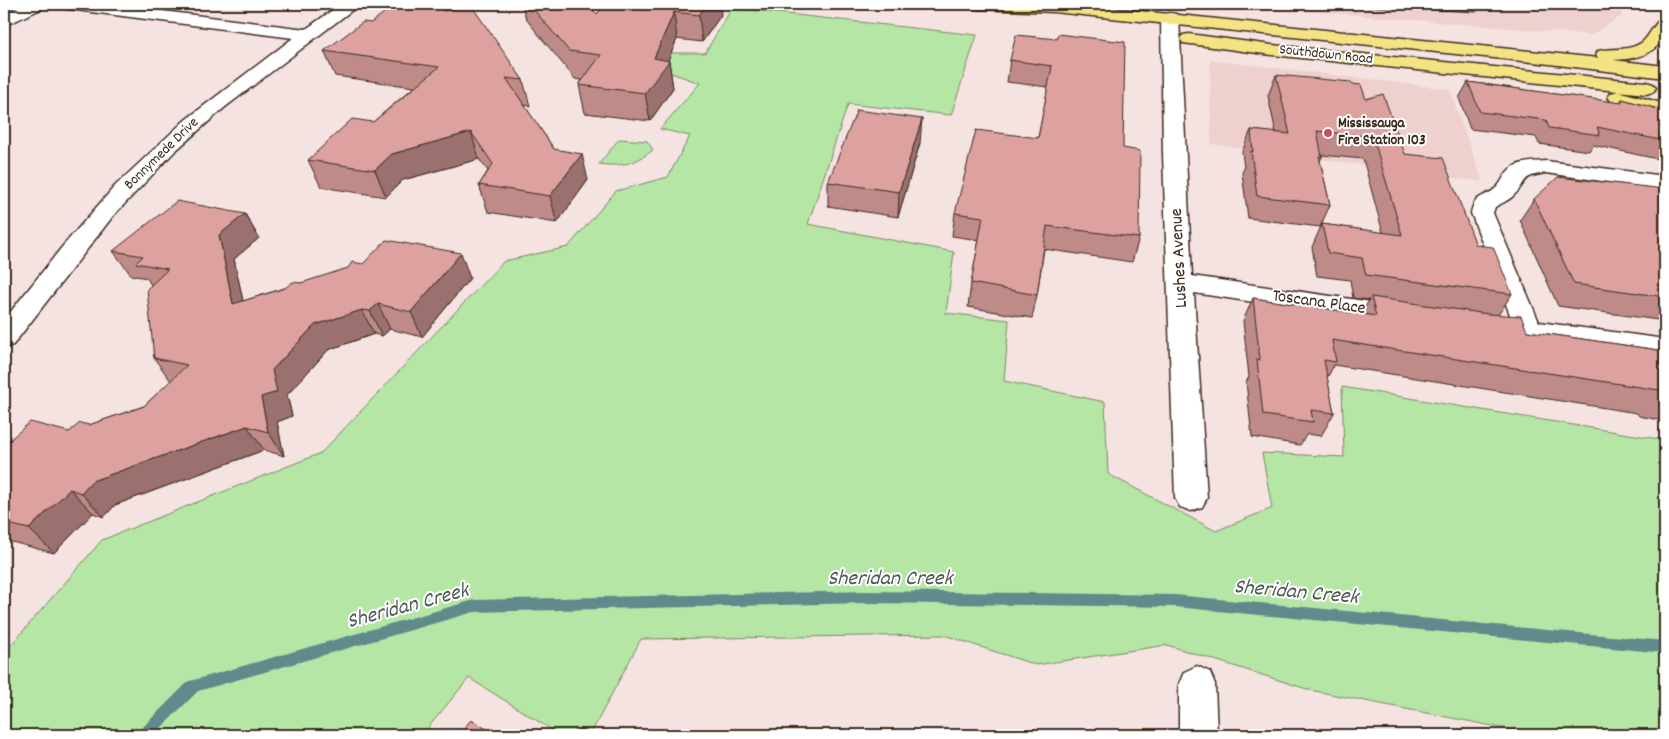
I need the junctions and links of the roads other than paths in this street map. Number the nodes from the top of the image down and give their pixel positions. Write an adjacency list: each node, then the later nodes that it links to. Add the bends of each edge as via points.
1 (38, 4): 6 (street)
2 (68, 4): 8 (street)
3 (352, 4): 8 (street, Bonnymede Drive)
4 (984, 4): 7 (main road, Southdown Road, via 1043,19)
5 (1664, 14): 9 (main road, via 1654,42 1646,49 1628,54)
6 (4, 21)
7 (1170, 27): 9 (main road, Southdown Road); 11 (main road, Southdown Road, via 1272,50); 15 (street, Lushes Avenue)
8 (310, 35): 19 (street, Bonnymede Drive, via 221,99 142,170 109,206)
9 (1541, 57): 10 (main road, Southdown Road)
10 (1665, 72)
11 (1534, 76): 12 (main road, Southdown Road); 13 (main road)
12 (1665, 90)
13 (1665, 110)
14 (1665, 183): 18 (street, via 1536,167 1516,174 1505,192 1484,204 1482,213)
15 (1182, 283): 16 (street, Toscana Place); 21 (street, Lushes Avenue)
16 (1424, 319)
17 (1463, 324): 18 (street)
18 (1530, 330): 20 (street)
19 (4, 338)
20 (1665, 348)
21 (1191, 498)
22 (1197, 684): 23 (street)
23 (1198, 735)

